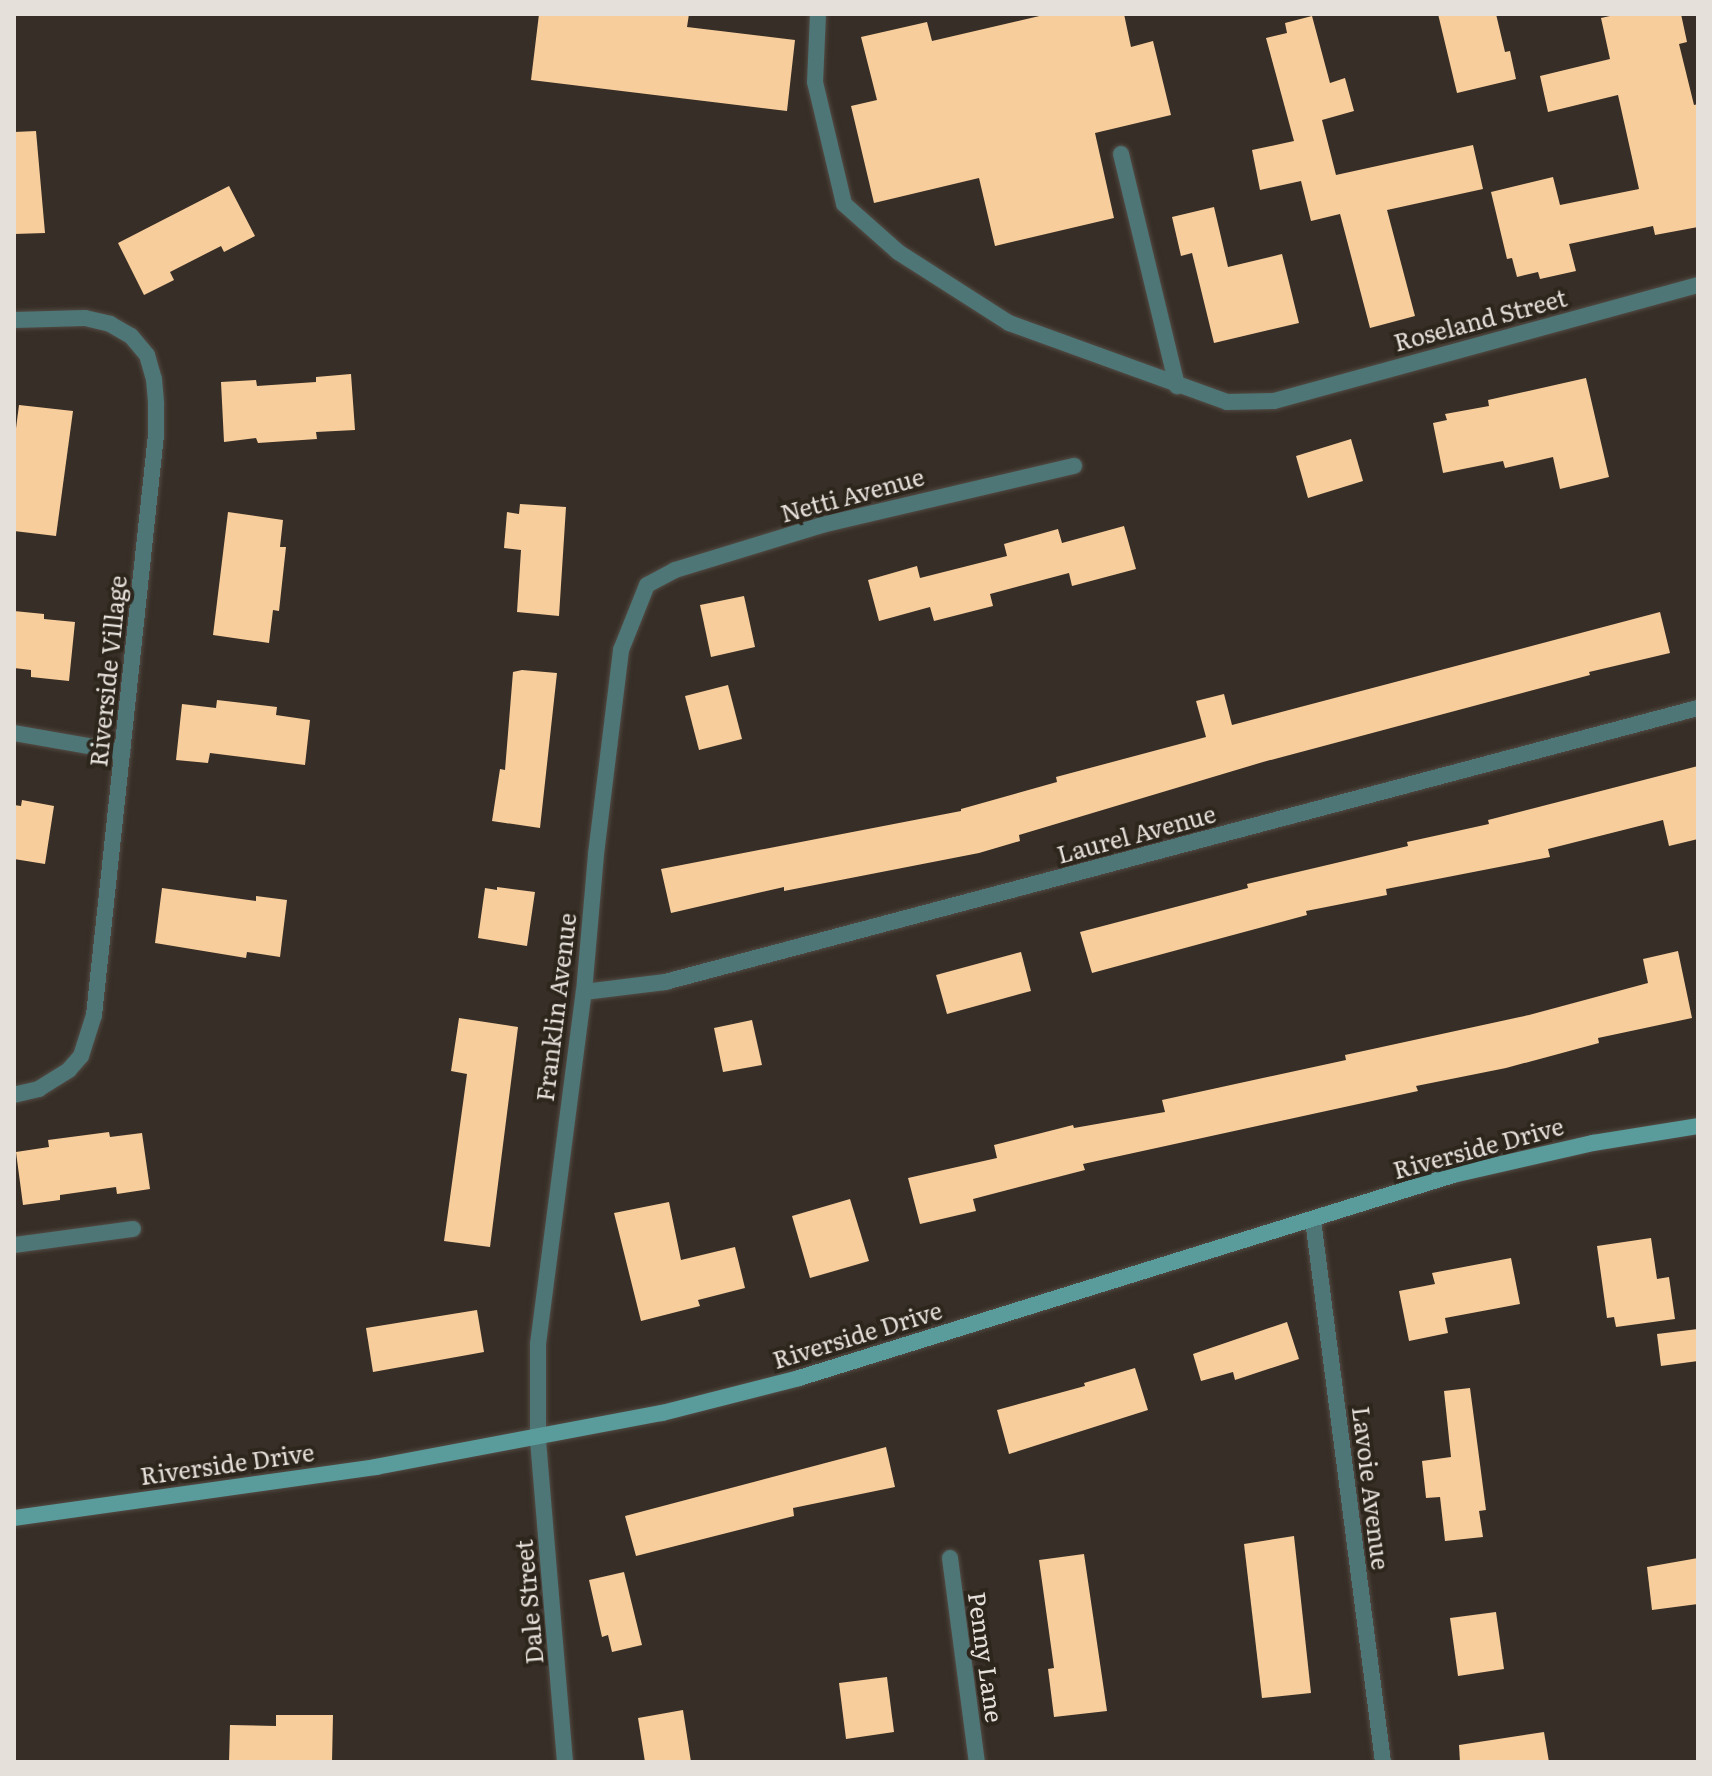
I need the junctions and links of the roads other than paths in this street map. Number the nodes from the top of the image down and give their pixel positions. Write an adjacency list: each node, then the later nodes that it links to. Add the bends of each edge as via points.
1 (818, 14): 5 (street, Roseland Street, via 815,82 844,204 898,252 1009,323)
2 (1121, 154): 5 (street)
3 (1698, 285): 5 (street, Roseland Street, via 1274,401 1227,402)
4 (14, 320): 10 (street, Riverside Village, via 85,318 110,324 131,336 147,355 154,379 156,435)
5 (1177, 386)
6 (1074, 466): 7 (street, Netti Avenue, via 822,525 675,570)
7 (647, 585): 11 (street, Franklin Avenue, via 621,650)
8 (1698, 708): 11 (street, Laurel Avenue, via 665,982)
9 (14, 733): 10 (street)
10 (122, 752): 12 (street, Riverside Village, via 89,1037 69,1070 39,1089)
11 (584, 992): 17 (street, Franklin Avenue, via 538,1344)
12 (14, 1095)
13 (1698, 1126): 14 (main road, Riverside Drive, via 1453,1175)
14 (1313, 1220): 17 (main road, Riverside Drive, via 799,1378); 22 (street, Lavoie Avenue)
15 (133, 1229): 16 (street)
16 (14, 1245)
17 (538, 1439): 18 (main road, Riverside Drive); 20 (street, Dale Street)
18 (14, 1518)
19 (950, 1558): 21 (street, Penny Lane)
20 (565, 1762)
21 (977, 1762)
22 (1383, 1762)

